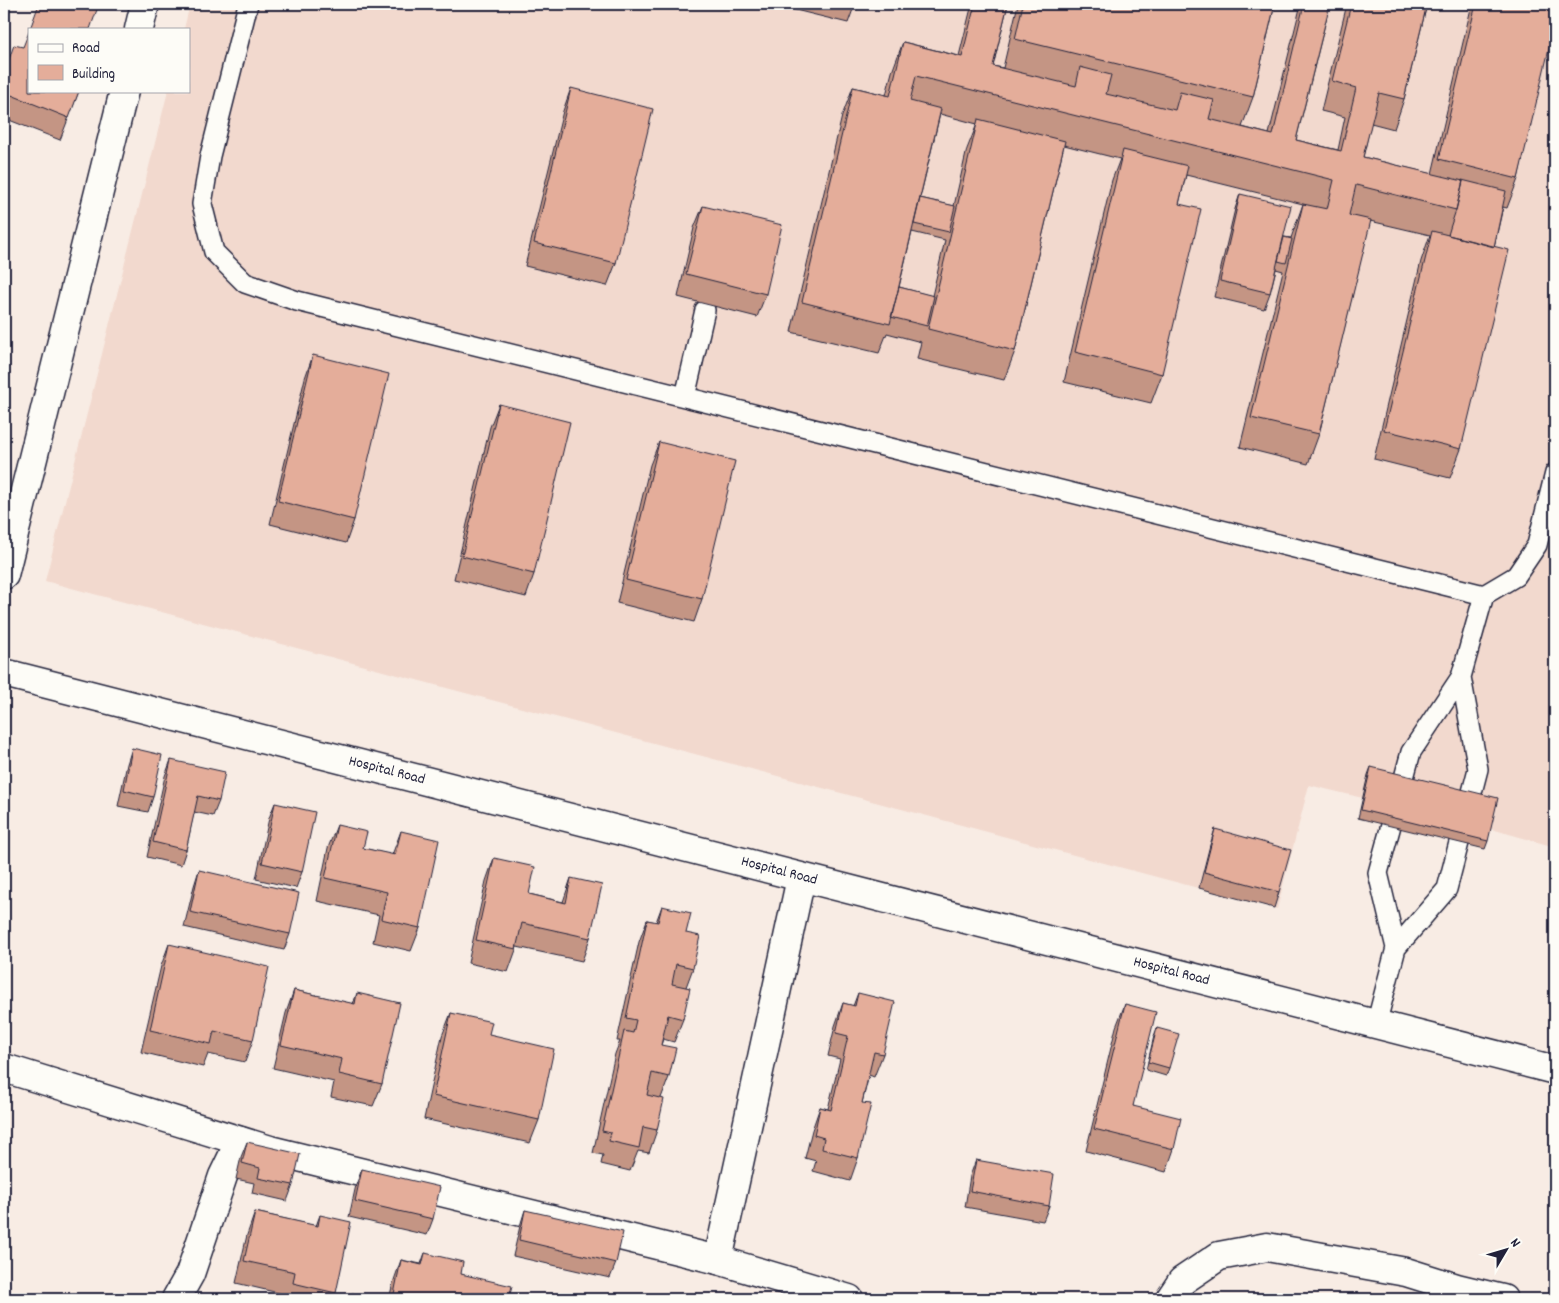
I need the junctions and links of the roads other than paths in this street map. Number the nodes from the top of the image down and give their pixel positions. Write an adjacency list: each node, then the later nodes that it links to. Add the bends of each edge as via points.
1 (145, 4): 3 (street)
2 (248, 4): 6 (lane, via 210,156 202,204 214,252 245,283 297,301)
3 (139, 28)
4 (124, 92): 8 (street)
5 (705, 310): 6 (lane)
6 (685, 397): 9 (lane)
7 (1555, 474): 9 (lane, via 1537,545 1516,576)
8 (4, 574)
9 (1484, 595): 11 (lane)
10 (4, 673): 12 (street, Hospital Road)
11 (1461, 677): 13 (lane, via 1412,752 1378,872); 13 (lane, via 1478,769 1447,889)
12 (801, 878): 14 (street, Hospital Road); 18 (street)
13 (1396, 948): 14 (lane)
14 (1376, 1025): 16 (street, Hospital Road)
15 (4, 1068): 17 (street)
16 (1555, 1070)
17 (240, 1142): 18 (street); 19 (street, via 223,1176 190,1274)
18 (718, 1260): 20 (street)
19 (176, 1299)
20 (849, 1299)
21 (1170, 1299): 22 (street, via 1182,1281 1219,1256 1268,1247 1406,1272)
22 (1503, 1299)

